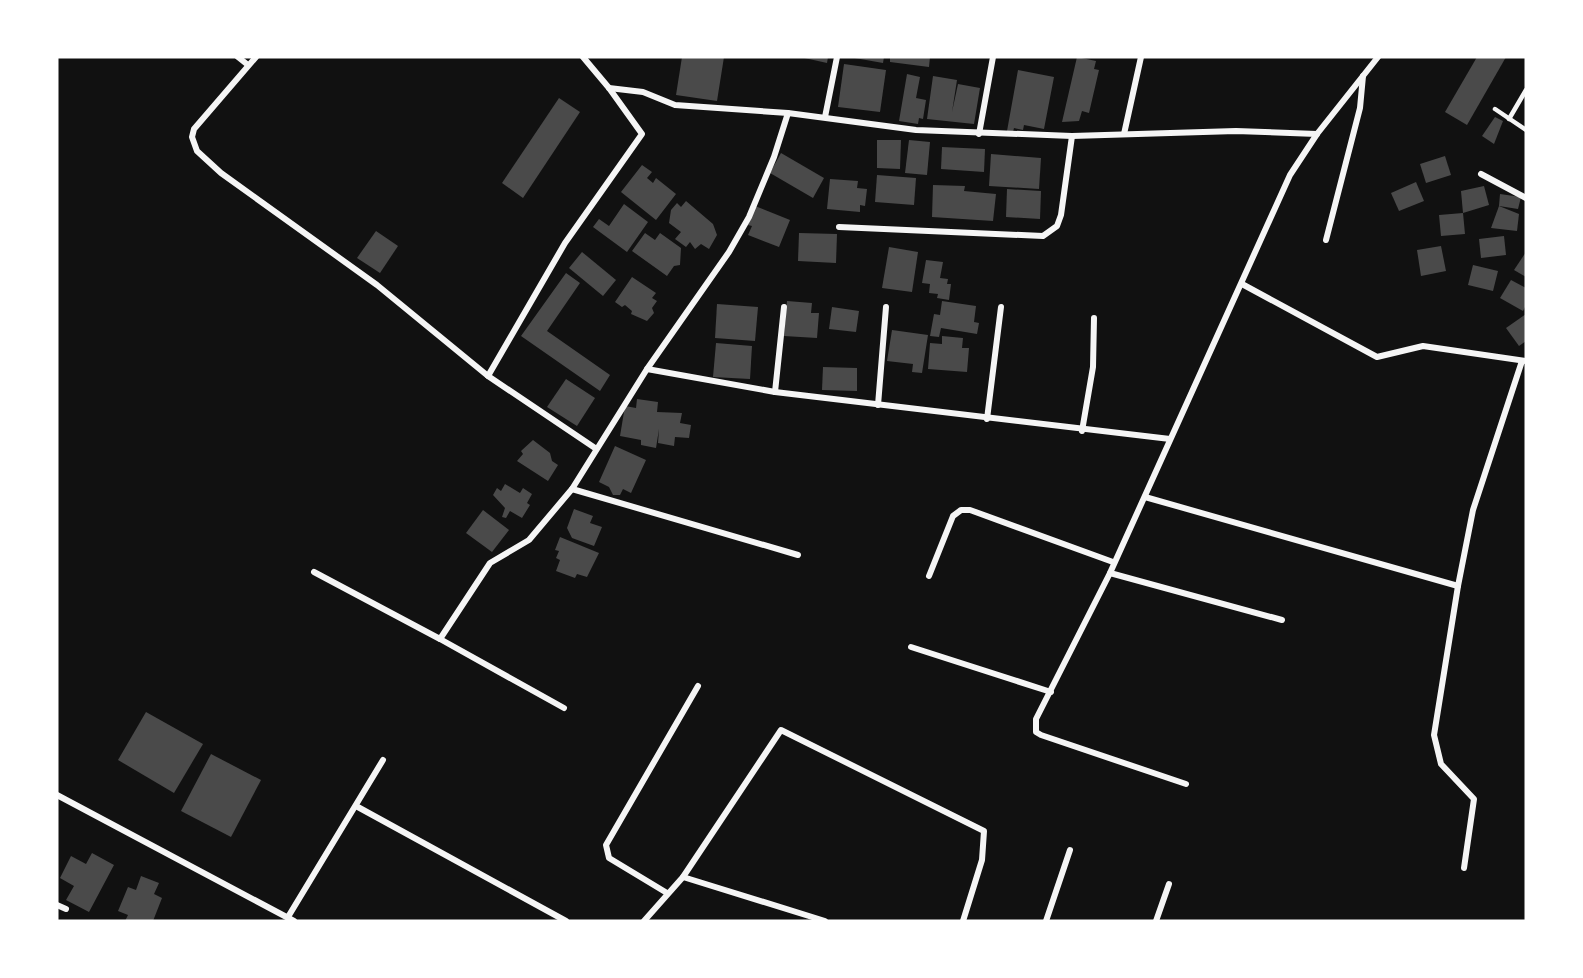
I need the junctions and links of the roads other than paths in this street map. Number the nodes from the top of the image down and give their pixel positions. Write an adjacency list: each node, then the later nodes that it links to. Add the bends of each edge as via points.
1 (238, 57): 8 (street)
2 (256, 57): 8 (street)
3 (583, 57): 10 (street)
4 (837, 57): 14 (street)
5 (993, 57): 17 (street)
6 (1141, 57): 18 (street)
7 (1378, 57): 9 (street)
8 (248, 65): 32 (street, via 194,129 192,137 197,151 243,189 378,285)
9 (1363, 76): 19 (street); 24 (street, via 1360,108)
10 (609, 88): 13 (street, via 643,92 675,105); 32 (street, via 642,134 566,243)
11 (1526, 90): 15 (lane)
12 (1494, 109): 15 (lane)
13 (788, 113): 14 (street); 31 (street, via 749,217)
14 (825, 117): 17 (street)
15 (1509, 119): 16 (lane)
16 (1526, 130)
17 (979, 134): 20 (street)
18 (1125, 134): 19 (street, via 1236,130); 20 (street)
19 (1317, 134): 25 (street, via 1290,175)
20 (1072, 136): 23 (street, via 1061,215 1057,226 1043,236)
21 (1481, 174): 22 (street)
22 (1526, 198)
23 (839, 227)
24 (1326, 240)
25 (1242, 284): 30 (street, via 1377,357 1423,346); 37 (street)
26 (784, 307): 33 (street)
27 (886, 307): 34 (street)
28 (1001, 307): 35 (street)
29 (1094, 318): 36 (street, via 1093,367)
30 (1524, 361): 46 (street, via 1473,510)
31 (647, 369): 33 (street); 38 (street)
32 (488, 376): 38 (street)
33 (776, 392): 34 (street)
34 (878, 405): 35 (street)
35 (987, 419): 36 (street)
36 (1082, 430): 37 (street)
37 (1170, 439): 40 (street)
38 (595, 448): 39 (street)
39 (572, 489): 41 (street); 48 (street, via 529,540 490,563)
40 (1145, 497): 42 (street); 46 (street)
41 (798, 555)
42 (1113, 562): 44 (street); 45 (street, via 961,510 953,516)
43 (314, 572): 48 (street)
44 (1110, 573): 47 (street); 51 (street)
45 (929, 576)
46 (1458, 586): 58 (street, via 1434,735 1441,764 1474,799)
47 (1282, 620)
48 (440, 639): 52 (street)
49 (911, 647): 51 (street)
50 (698, 686): 61 (street, via 606,845 609,858)
51 (1051, 692): 54 (street, via 1036,719 1036,732)
52 (564, 708)
53 (383, 760): 56 (street)
54 (1186, 784)
55 (57, 795): 64 (street)
56 (356, 806): 64 (street); 65 (street)
57 (1070, 850): 69 (street)
58 (1464, 868)
59 (683, 877): 61 (street); 67 (street); 68 (street, via 781,730 984,831 982,860)
60 (1169, 884): 70 (street)
61 (667, 893): 66 (street)
62 (57, 905): 63 (street)
63 (66, 909)
64 (291, 919)
65 (566, 921)
66 (644, 921)
67 (825, 921)
68 (963, 921)
69 (1046, 921)
70 (1156, 921)

